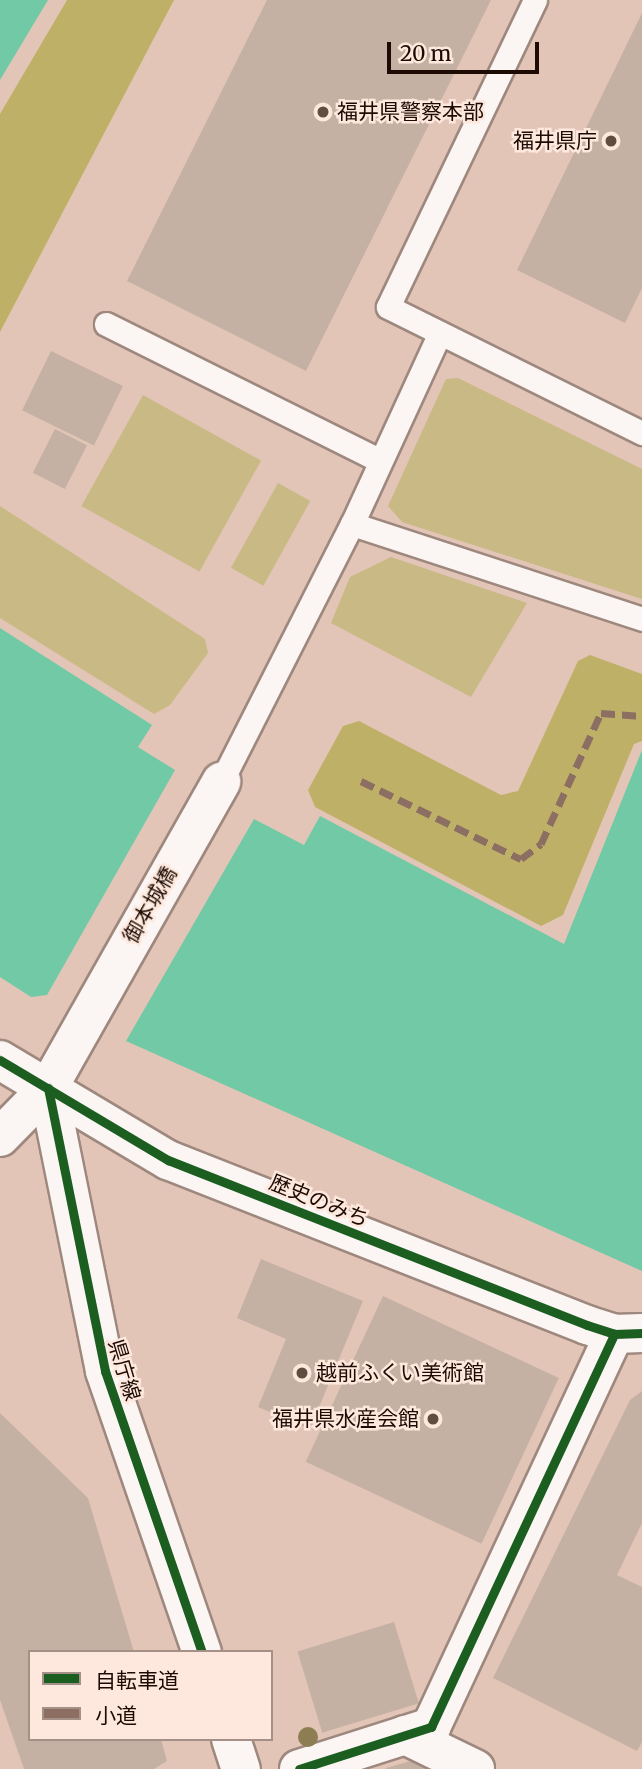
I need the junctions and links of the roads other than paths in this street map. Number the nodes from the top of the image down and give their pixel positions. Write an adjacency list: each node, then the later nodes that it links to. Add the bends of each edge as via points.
1 (535, 0): 3 (lane, via 388,307)
2 (106, 324): 5 (lane)
3 (440, 333): 4 (lane); 5 (lane)
4 (642, 433)
5 (379, 460): 6 (lane)
6 (352, 524): 7 (lane); 8 (lane)
7 (642, 619)
8 (222, 782): 10 (street, 御本城橋)
9 (0, 1060): 10 (street, 歴史のみち)
10 (48, 1088): 11 (street, 御本城橋); 12 (street, 歴史のみち, via 168,1160); 13 (street, 県庁線, via 105,1371)
11 (0, 1137)
12 (628, 1334): 14 (street, via 431,1727)
13 (201, 1650)
14 (405, 1735): 17 (street); 18 (street)
15 (232, 1741): 16 (street)
16 (241, 1769)
17 (299, 1769)
18 (475, 1769)

